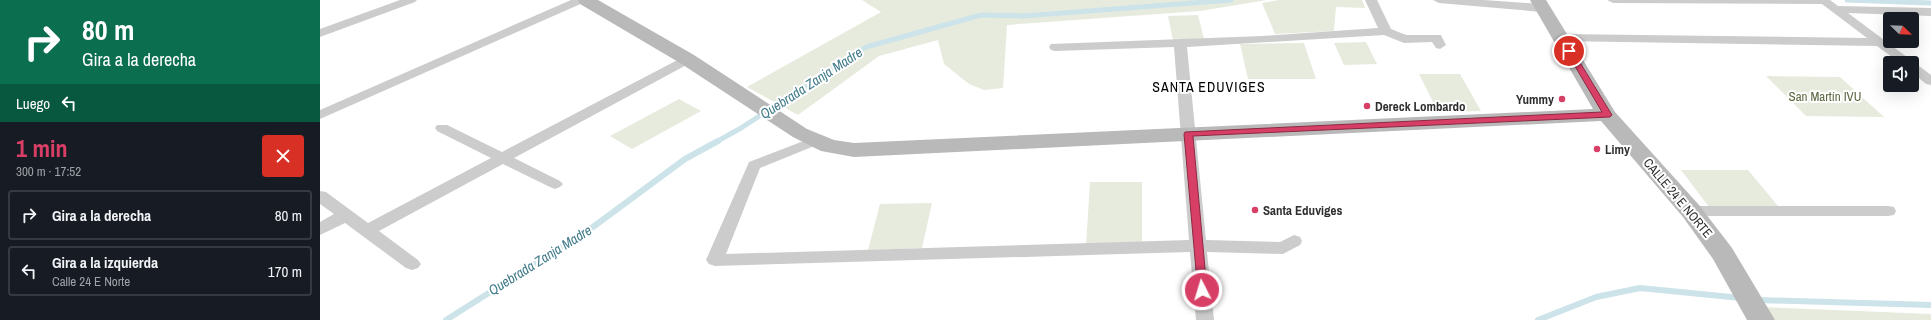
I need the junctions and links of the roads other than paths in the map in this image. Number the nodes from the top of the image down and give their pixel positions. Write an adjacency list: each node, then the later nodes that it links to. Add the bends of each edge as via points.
1 (411, 0): 12 (street)
2 (581, 0): 22 (street)
3 (586, 0): 19 (street)
4 (1371, 0): 11 (street)
5 (1439, 0): 8 (street)
6 (1613, 0): 7 (street)
7 (1824, 1): 9 (street)
8 (1540, 4): 13 (street, CALLE 24 E NORTE)
9 (1835, 9): 10 (street); 14 (street)
10 (1931, 12)
11 (1386, 31): 15 (street, via 1324,37); 16 (street, via 1404,39 1437,38)
12 (320, 33)
13 (1562, 38): 14 (street); 23 (street, CALLE 24 E NORTE)
14 (1881, 42): 18 (street)
15 (1180, 44): 17 (street); 25 (street)
16 (1440, 45)
17 (1055, 47)
18 (1899, 56)
19 (687, 59): 26 (street); 27 (street)
20 (1919, 71): 21 (street)
21 (1931, 80)
22 (320, 115)
23 (1607, 115): 25 (street); 30 (street, CALLE 24 E NORTE)
24 (442, 128): 27 (street)
25 (1188, 134): 26 (street, via 854,150); 36 (street)
26 (814, 141): 36 (street, via 754,165 715,260)
27 (504, 158): 28 (street); 34 (street)
28 (555, 184)
29 (320, 196): 32 (street)
30 (1691, 211): 31 (street); 38 (street, CALLE 24 E NORTE, via 1723,254)
31 (1888, 212)
32 (346, 215): 33 (street); 34 (street)
33 (320, 229)
34 (367, 231): 37 (street)
35 (1294, 241): 36 (street, via 1283,248)
36 (1198, 246): 39 (street)
37 (412, 264)
38 (1753, 306)
39 (1204, 320)

